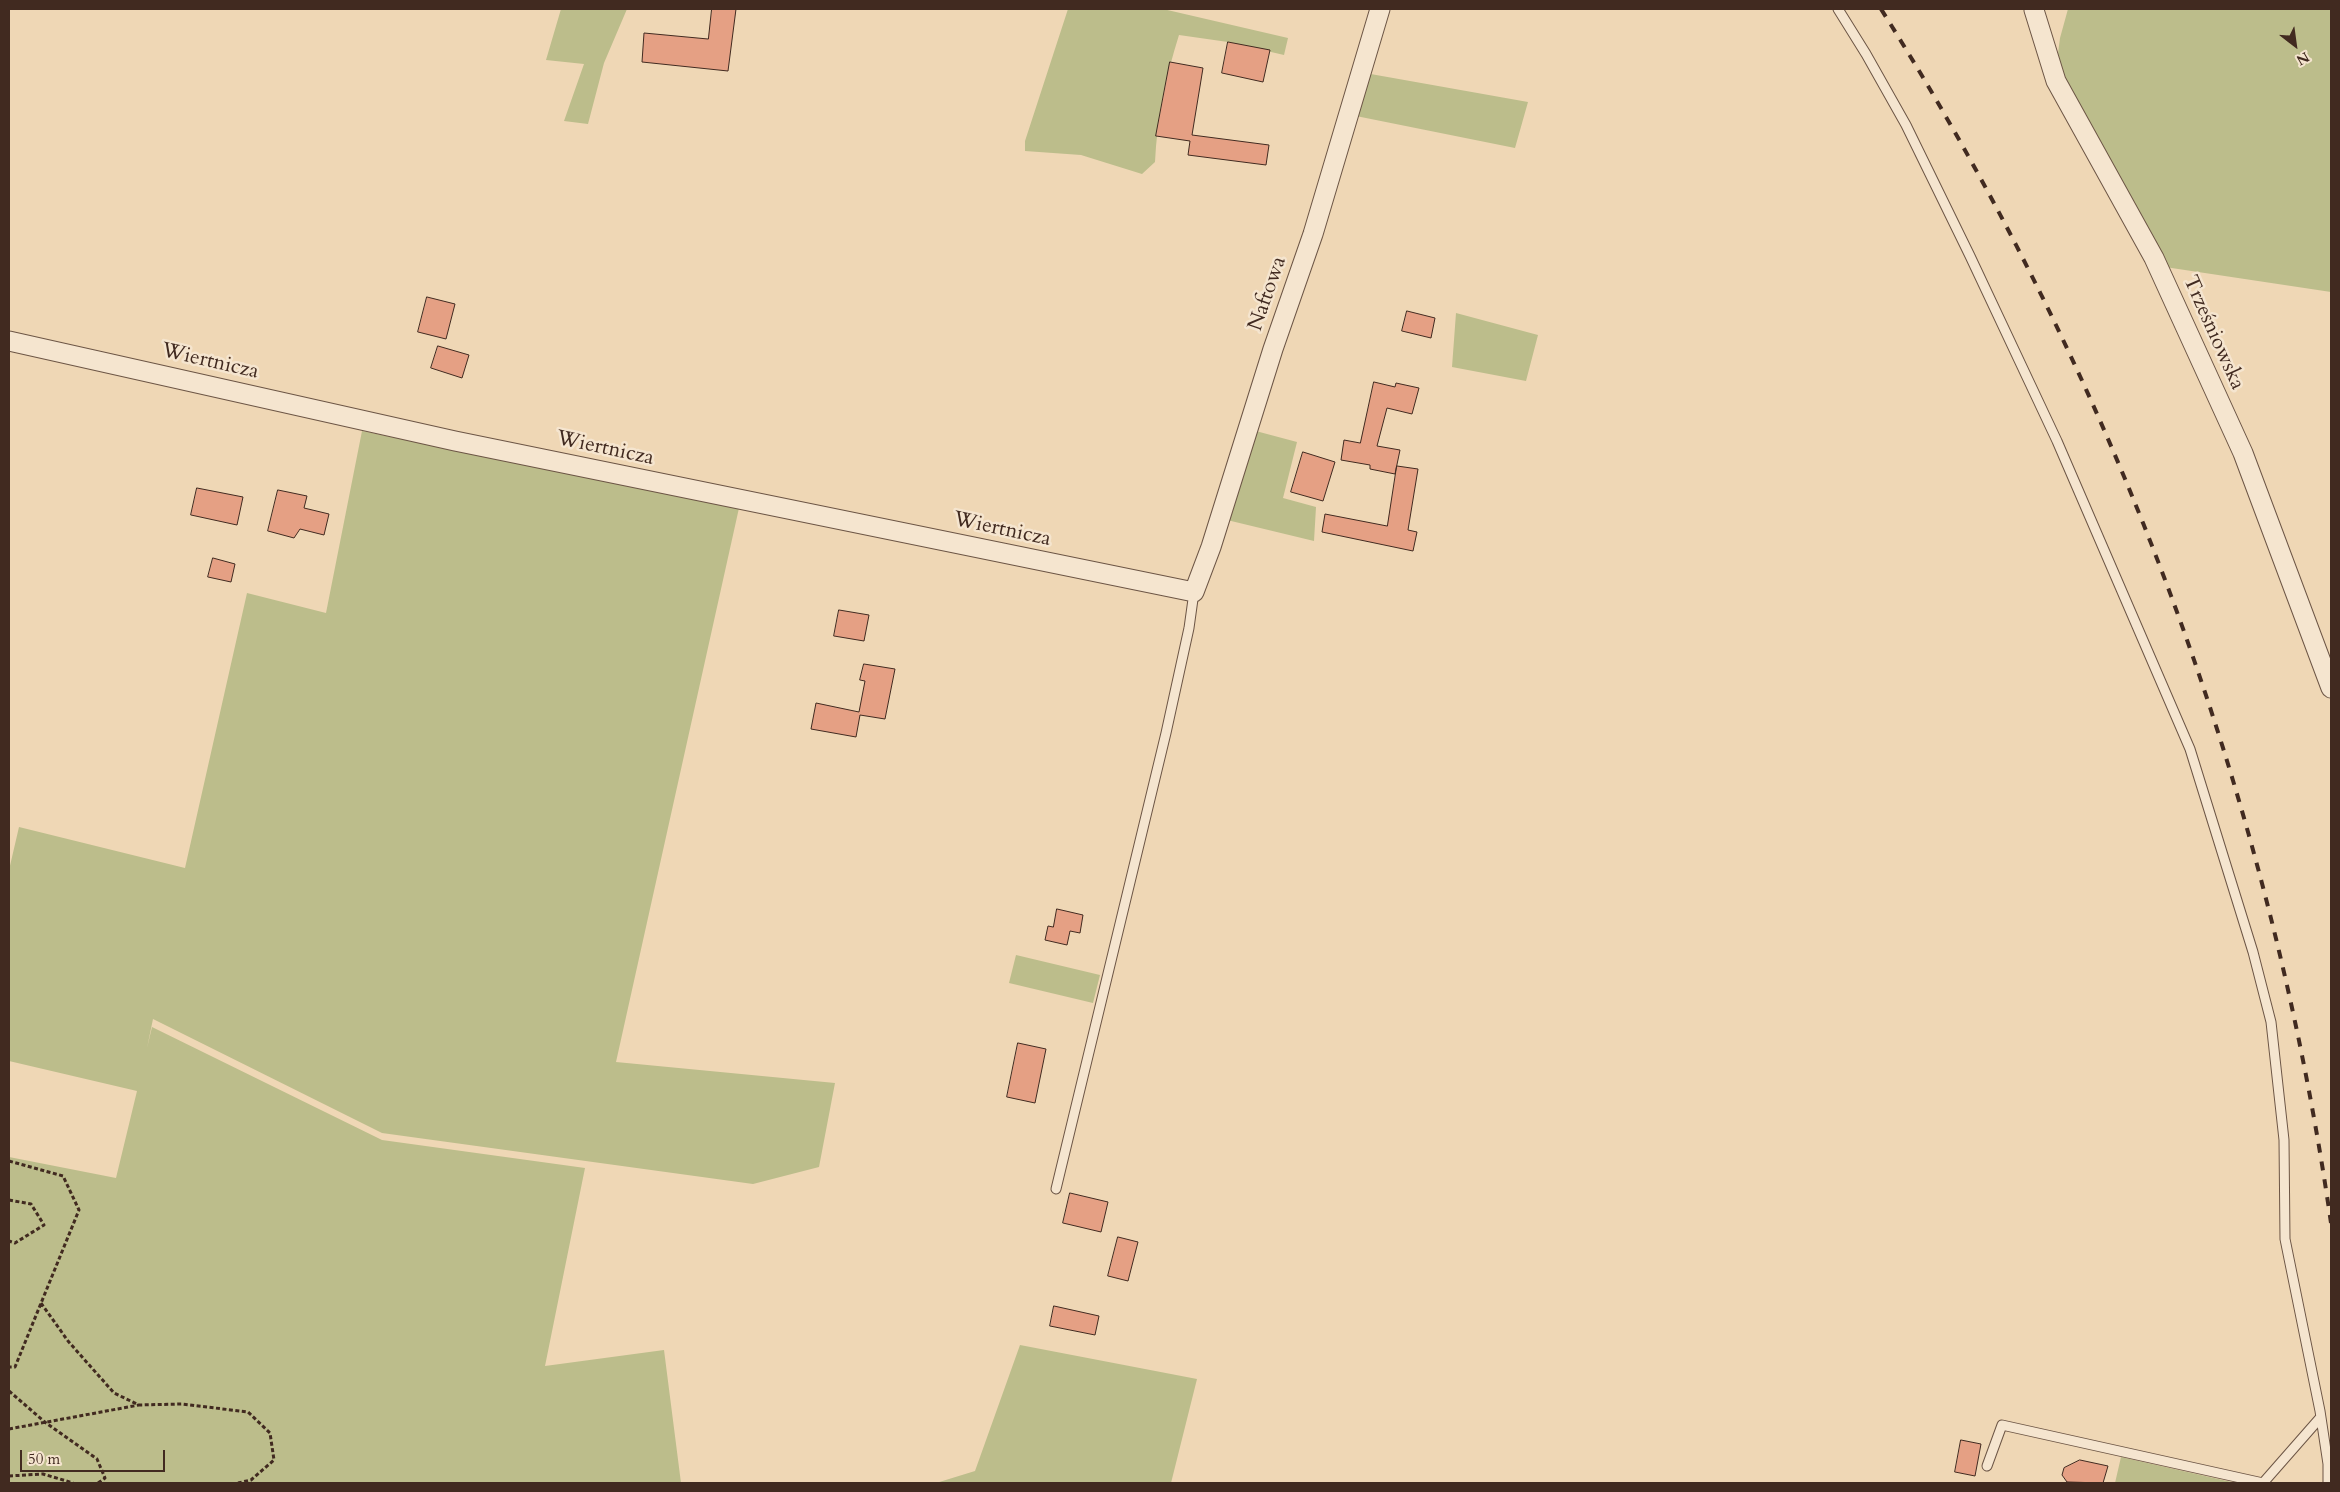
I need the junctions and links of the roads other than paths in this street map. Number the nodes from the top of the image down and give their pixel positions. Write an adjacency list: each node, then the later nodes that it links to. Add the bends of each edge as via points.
1 (1380, 9): 5 (street, Naftowa, via 1313,234)
2 (1838, 9): 8 (lane, via 1906,125 1974,264 2057,441 2190,749 2253,952 2271,1022 2284,1140 2285,1239)
3 (2030, 9): 6 (street, Trześniowska, via 2056,81 2154,258 2243,453)
4 (9, 341): 5 (street, Wiertnicza, via 455,441)
5 (1194, 592): 7 (lane, via 1168,724)
6 (2331, 688)
7 (1056, 1189)
8 (2320, 1418): 9 (lane, via 2262,1483 2002,1425); 10 (lane)
9 (1987, 1466)
10 (2328, 1483)

